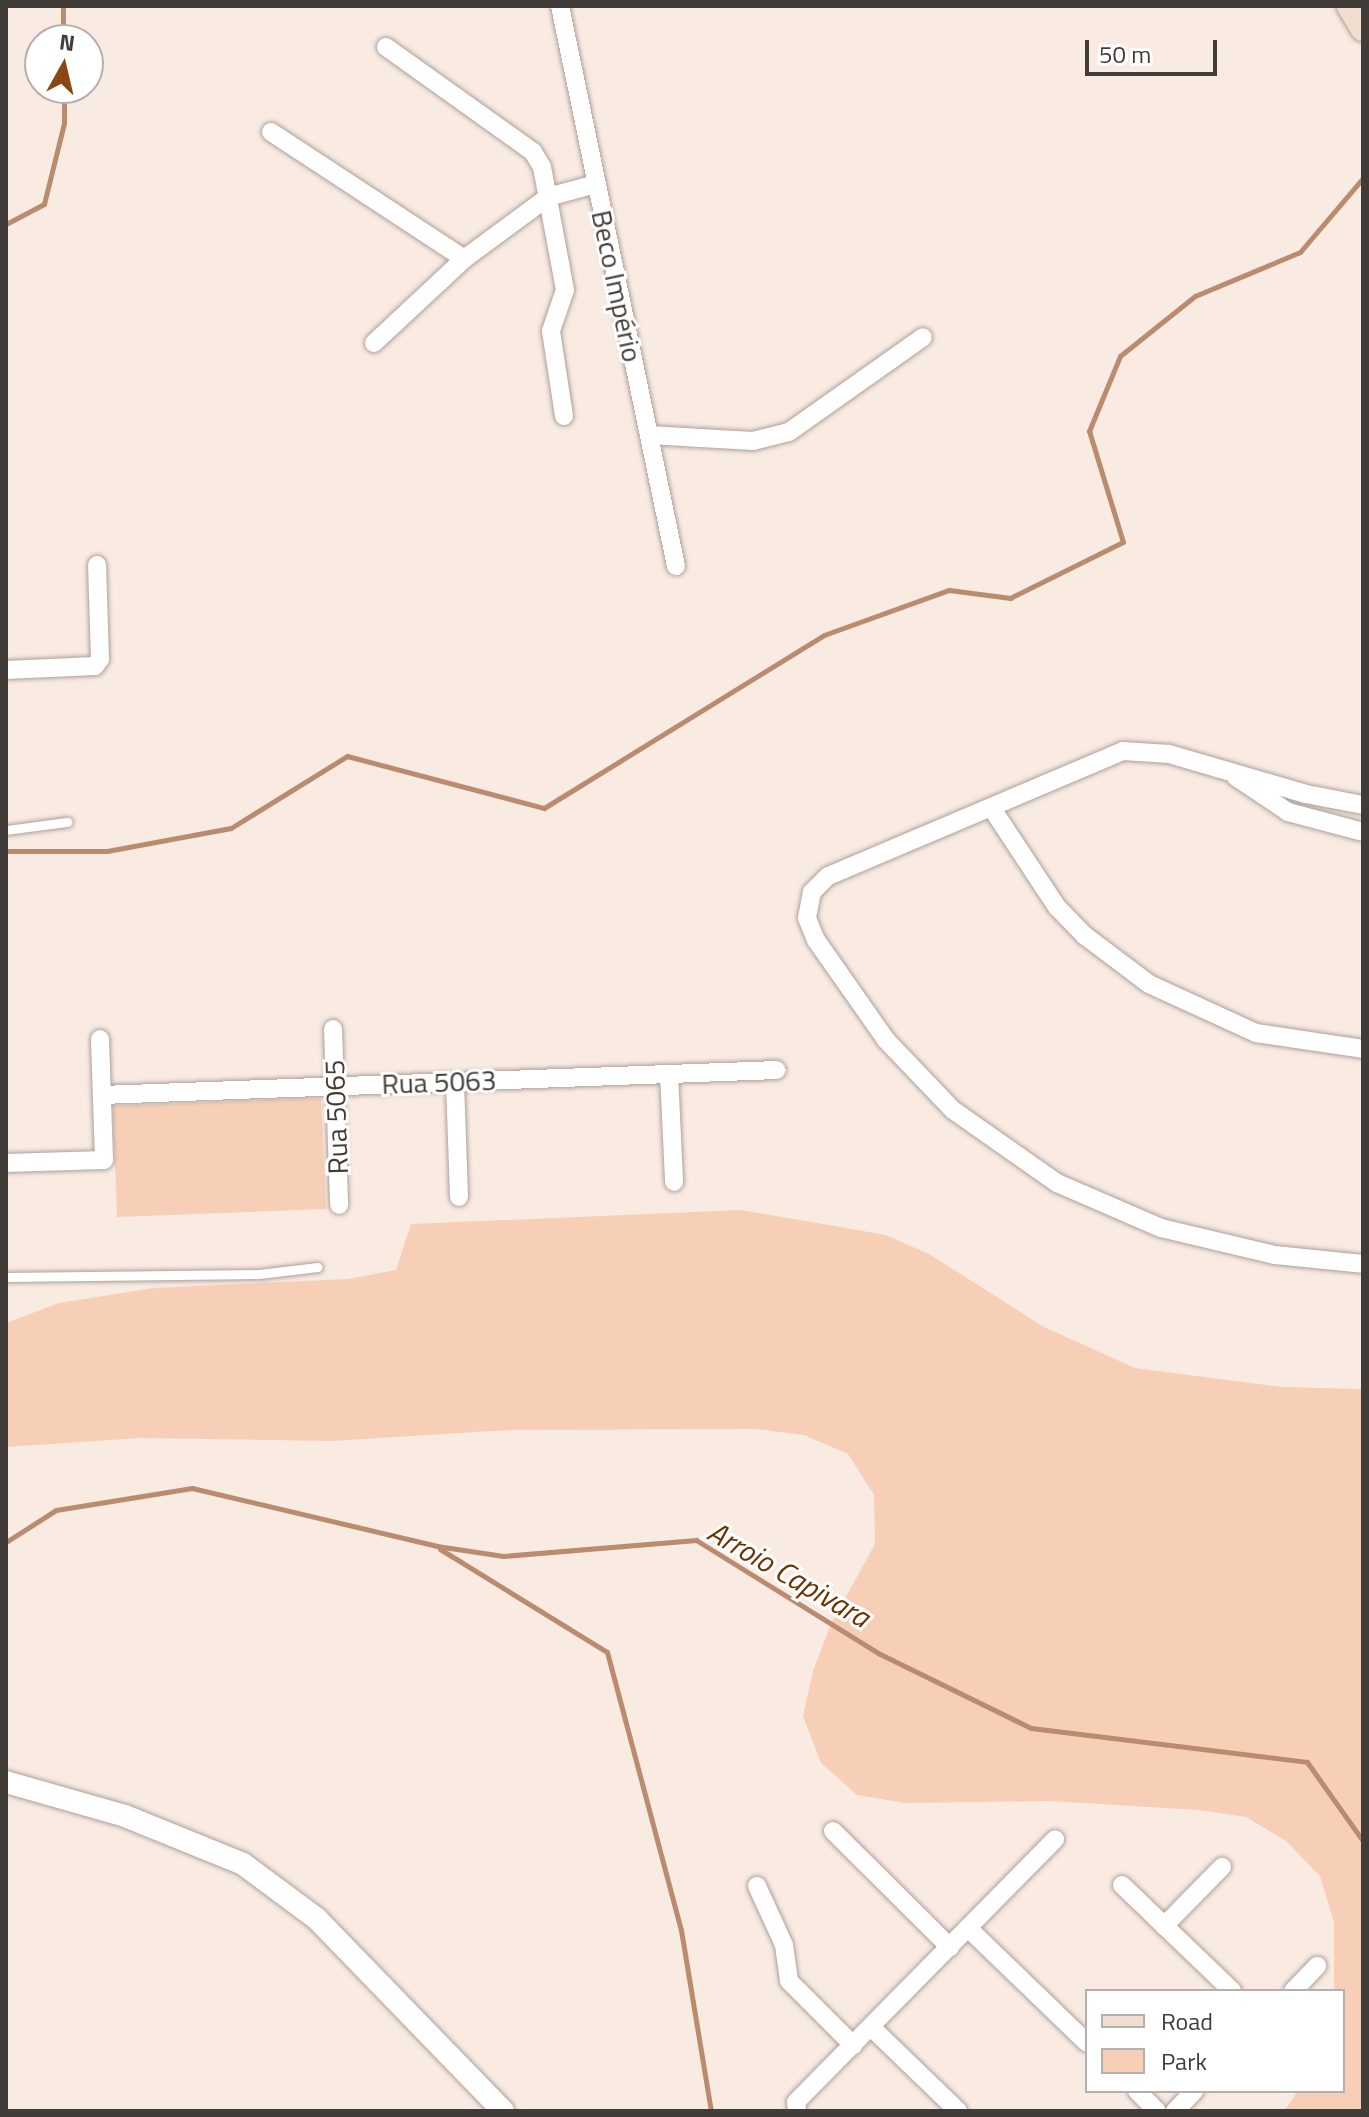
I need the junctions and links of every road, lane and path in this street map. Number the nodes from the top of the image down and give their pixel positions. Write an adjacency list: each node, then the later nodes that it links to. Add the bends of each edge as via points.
1 (560, 6): 6 (street, Beco Império)
2 (1350, 6): 3 (main road)
3 (1363, 28)
4 (386, 47): 7 (street, via 533,152)
5 (271, 132): 8 (street)
6 (596, 184): 7 (street); 12 (street, Beco Império)
7 (548, 197): 8 (street); 11 (street, via 565,290 551,331)
8 (464, 259): 10 (street)
9 (923, 337): 12 (street, via 789,432 753,441)
10 (374, 343)
11 (564, 416)
12 (649, 435): 14 (street, Beco Império)
13 (97, 565): 15 (street, via 100,659 95,666)
14 (676, 566)
15 (6, 670)
16 (1231, 773): 17 (street); 18 (street, via 1169,754 1123,751); 21 (street, via 1288,812)
17 (1363, 805)
18 (991, 807): 24 (street, via 1057,907 1084,935 1149,984 1256,1033); 34 (street, via 828,876 812,892 807,904 810,929 886,1040 953,1110 1057,1183 1161,1228 1275,1255)
19 (67, 822): 20 (lane)
20 (6, 830)
21 (1363, 832)
22 (333, 1029): 28 (street, Rua 5065)
23 (100, 1039): 29 (street)
24 (1363, 1049)
25 (777, 1070): 26 (street, Rua 5063)
26 (669, 1074): 27 (street, Rua 5063); 31 (street)
27 (455, 1082): 28 (street, Rua 5063); 32 (street)
28 (335, 1086): 29 (street, Rua 5063); 33 (street, Rua 5065)
29 (102, 1095): 30 (street, via 104,1160)
30 (6, 1163)
31 (674, 1182)
32 (459, 1197)
33 (339, 1205)
34 (1363, 1264)
35 (318, 1267): 36 (lane, via 259,1274)
36 (6, 1277)
37 (6, 1782): 54 (street, via 125,1816 243,1864 317,1919)
38 (833, 1831): 45 (street)
39 (1055, 1839): 44 (street)
40 (1222, 1867): 43 (street)
41 (1122, 1885): 43 (street)
42 (757, 1886): 51 (street, via 784,1945 789,1981)
43 (1164, 1926): 47 (street)
44 (968, 1928): 45 (street); 50 (street)
45 (950, 1947): 49 (street)
46 (1317, 1966): 48 (street)
47 (1230, 1989)
48 (1295, 1989)
49 (871, 2027): 51 (street); 56 (street)
50 (1085, 2041)
51 (853, 2045): 55 (street, via 796,2102)
52 (1139, 2093): 57 (street)
53 (1192, 2093): 58 (street)
54 (503, 2111)
55 (797, 2111)
56 (958, 2111)
57 (1157, 2111)
58 (1175, 2111)

